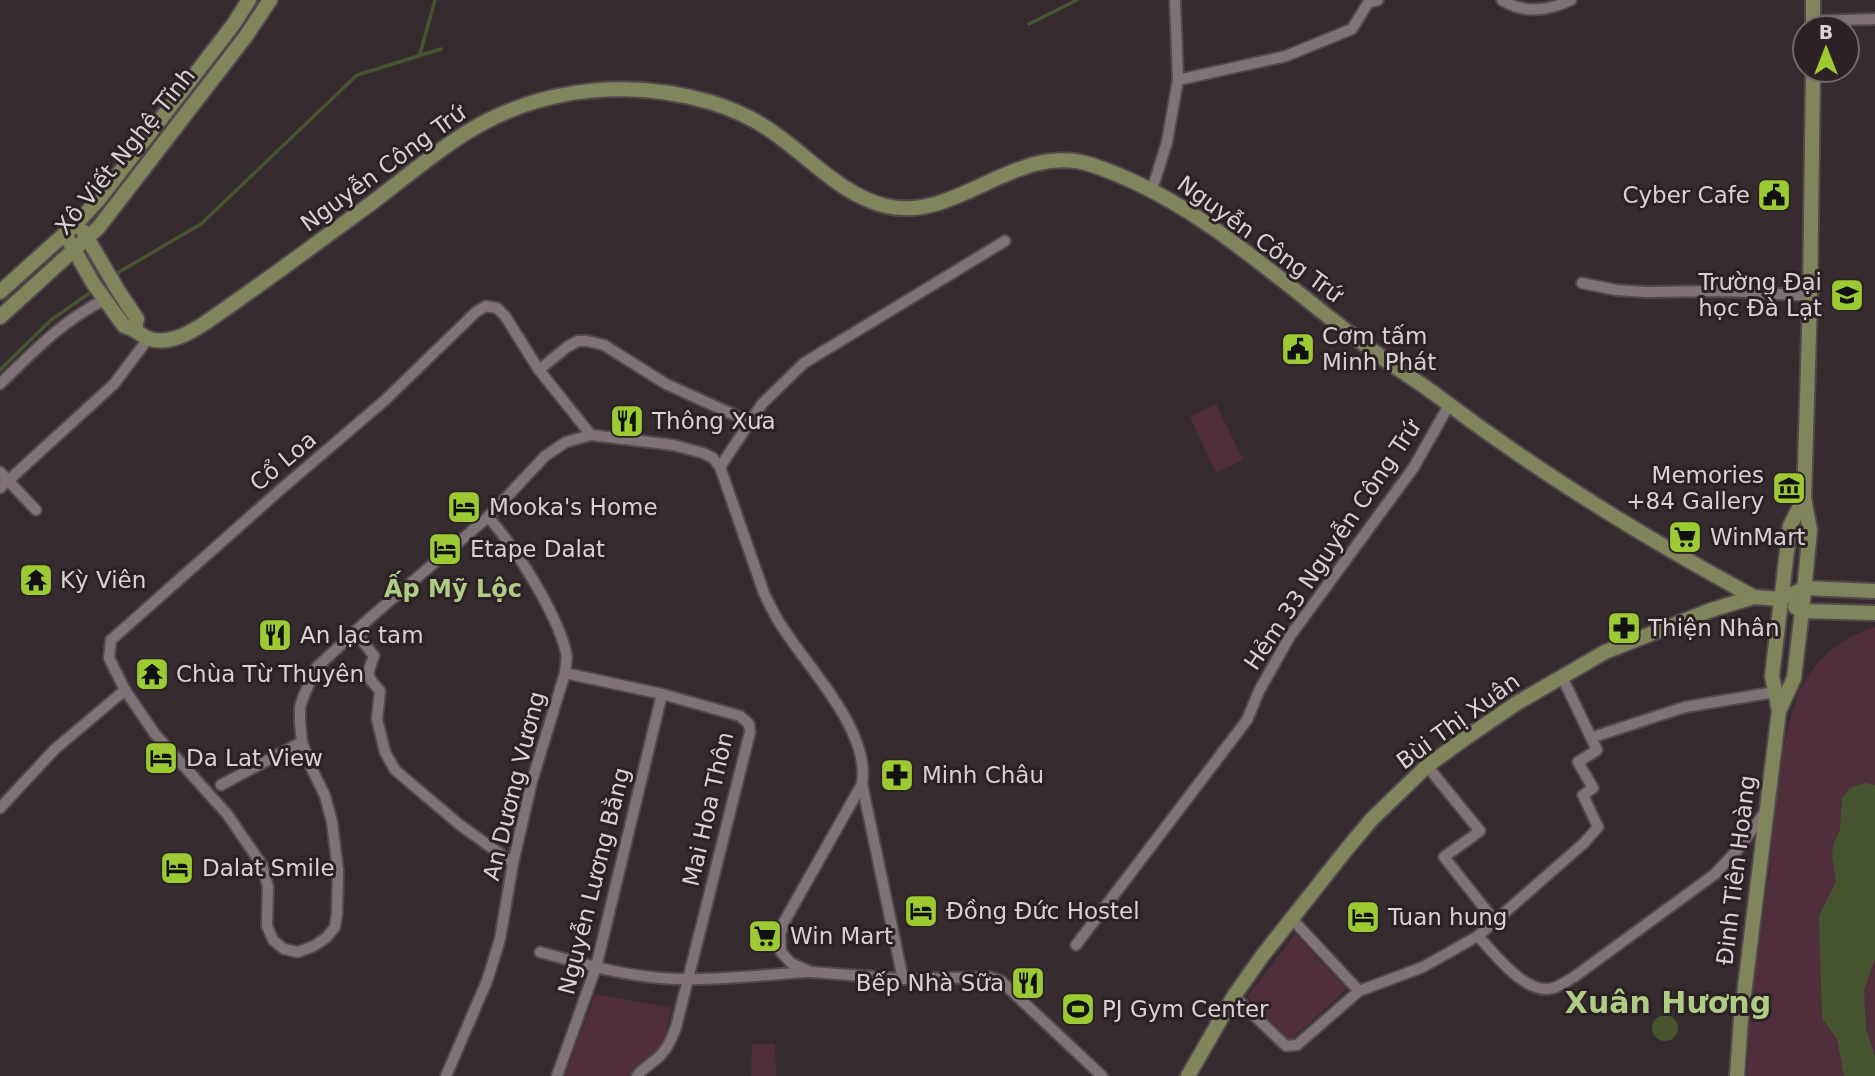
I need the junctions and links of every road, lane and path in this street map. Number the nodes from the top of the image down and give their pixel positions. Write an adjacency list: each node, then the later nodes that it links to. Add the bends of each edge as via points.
1 (249, 0): 10 (main road, Xô Viết Nghệ Tĩnh)
2 (270, 0): 12 (main road, Xô Viết Nghệ Tĩnh)
3 (1175, 0): 7 (street)
4 (1378, 0): 7 (street, via 1368,3 1352,29 1286,56)
5 (1502, 0): 6 (street, via 1533,10)
6 (1571, 0)
7 (1178, 79): 9 (street, via 1167,142)
8 (1813, 84): 17 (main road)
9 (1152, 190): 21 (main road, Nguyễn Công Trứ, via 1090,164 1056,159 1025,166 929,206 890,207 836,182 749,116 707,101 650,91 571,92 484,122 205,323 172,339); 24 (main road, Nguyễn Công Trứ, via 1200,219)
10 (78, 222): 11 (main road, Xô Viết Nghệ Tĩnh); 12 (main road)
11 (65, 234): 14 (main road); 16 (main road, Xô Viết Nghệ Tĩnh)
12 (88, 239): 14 (main road, Xô Viết Nghệ Tĩnh); 20 (main road, via 138,319)
13 (1005, 242): 25 (street, via 810,359 780,384)
14 (75, 250): 18 (main road); 19 (main road, Xô Viết Nghệ Tĩnh)
15 (1582, 283): 17 (street, via 1646,292 1729,290)
16 (0, 292)
17 (1810, 296): 29 (main road)
18 (104, 300): 20 (main road, via 124,327); 23 (street, via 79,313)
19 (0, 317)
20 (135, 329): 21 (main road)
21 (148, 339): 28 (street, via 114,384)
22 (539, 370): 25 (street, via 578,341 604,345 666,384); 26 (street, Cổ Loa); 41 (street, Cổ Loa, via 497,308 486,306 476,312 384,401 116,635 109,658)
23 (0, 384)
24 (1449, 405): 34 (main road, Nguyễn Công Trứ, via 1603,511); 56 (street, Hẻm 33 Nguyễn Công Trứ, via 1414,467 1290,636 1247,720)
25 (750, 422): 27 (street)
26 (592, 435): 27 (street, via 689,448 713,458); 31 (street, Cổ Loa, via 566,442 545,456)
27 (720, 467): 48 (street, via 764,593 850,727 861,758)
28 (3, 480): 30 (street)
29 (1804, 498): 32 (main road, Đinh Tiên Hoàng, via 1810,530); 35 (main road, Đinh Tiên Hoàng, via 1790,526)
30 (36, 510)
31 (488, 517): 38 (street, Cổ Loa); 39 (street, An Dương Vương, via 509,541 558,630 567,655)
32 (1805, 588): 33 (main road); 35 (main road); 36 (main road, Đinh Tiên Hoàng)
33 (1875, 592)
34 (1754, 597): 35 (main road); 40 (main road, Bùi Thị Xuân, via 1637,638)
35 (1781, 599): 36 (main road); 42 (main road, Đinh Tiên Hoàng, via 1772,676)
36 (1802, 611): 37 (main road); 44 (main road, Đinh Tiên Hoàng, via 1794,678)
37 (1875, 613)
38 (355, 631): 46 (street, Cổ Loa, via 317,667 300,707); 52 (street, via 374,656 367,674 380,691 377,719 395,771)
39 (565, 673): 43 (street, Mai Hoa Thôn); 52 (street, An Dương Vương)
40 (1562, 677): 45 (street); 47 (main road, Bùi Thị Xuân)
41 (125, 690): 46 (street, Cổ Loa, via 155,734 253,850 268,887 267,926 273,940 298,952 314,946 335,927 338,870 330,809); 50 (street, via 55,749)
42 (1775, 692): 44 (main road, Đinh Tiên Hoàng); 45 (street, via 1685,707)
43 (662, 694): 58 (street, Nguyễn Lương Bằng); 61 (street, Mai Hoa Thôn, via 740,716 750,732)
44 (1779, 711): 51 (main road, Đinh Tiên Hoàng)
45 (1593, 737): 54 (street, via 1597,750 1578,762 1593,788 1583,795 1598,827)
46 (302, 741): 49 (street)
47 (1427, 766): 53 (main road, Bùi Thị Xuân, via 1372,819); 54 (street, via 1480,831 1444,857)
48 (862, 784): 59 (street, via 782,929 781,952 791,963); 60 (street)
49 (221, 785)
50 (0, 808)
51 (1765, 812): 55 (street, via 1716,874 1554,988 1528,985); 69 (main road, Đinh Tiên Hoàng)
52 (513, 863): 64 (street, An Dương Vương, via 500,939 487,981)
53 (1292, 919): 62 (street); 63 (main road, Bùi Thị Xuân)
54 (1494, 920): 55 (street)
55 (1478, 936): 62 (street, via 1413,971)
56 (1076, 945)
57 (540, 952): 58 (street)
58 (596, 967): 61 (street); 65 (street, Nguyễn Lương Bằng)
59 (811, 972): 60 (street); 61 (street)
60 (903, 979): 67 (street, via 989,977 1001,981)
61 (687, 980): 66 (street, Mai Hoa Thôn, via 669,1046)
62 (1359, 991): 63 (street, via 1297,1045 1286,1046)
63 (1234, 996): 68 (main road, Bùi Thị Xuân)
64 (446, 1076)
65 (557, 1076)
66 (637, 1076)
67 (1102, 1076)
68 (1188, 1076)
69 (1737, 1076)

